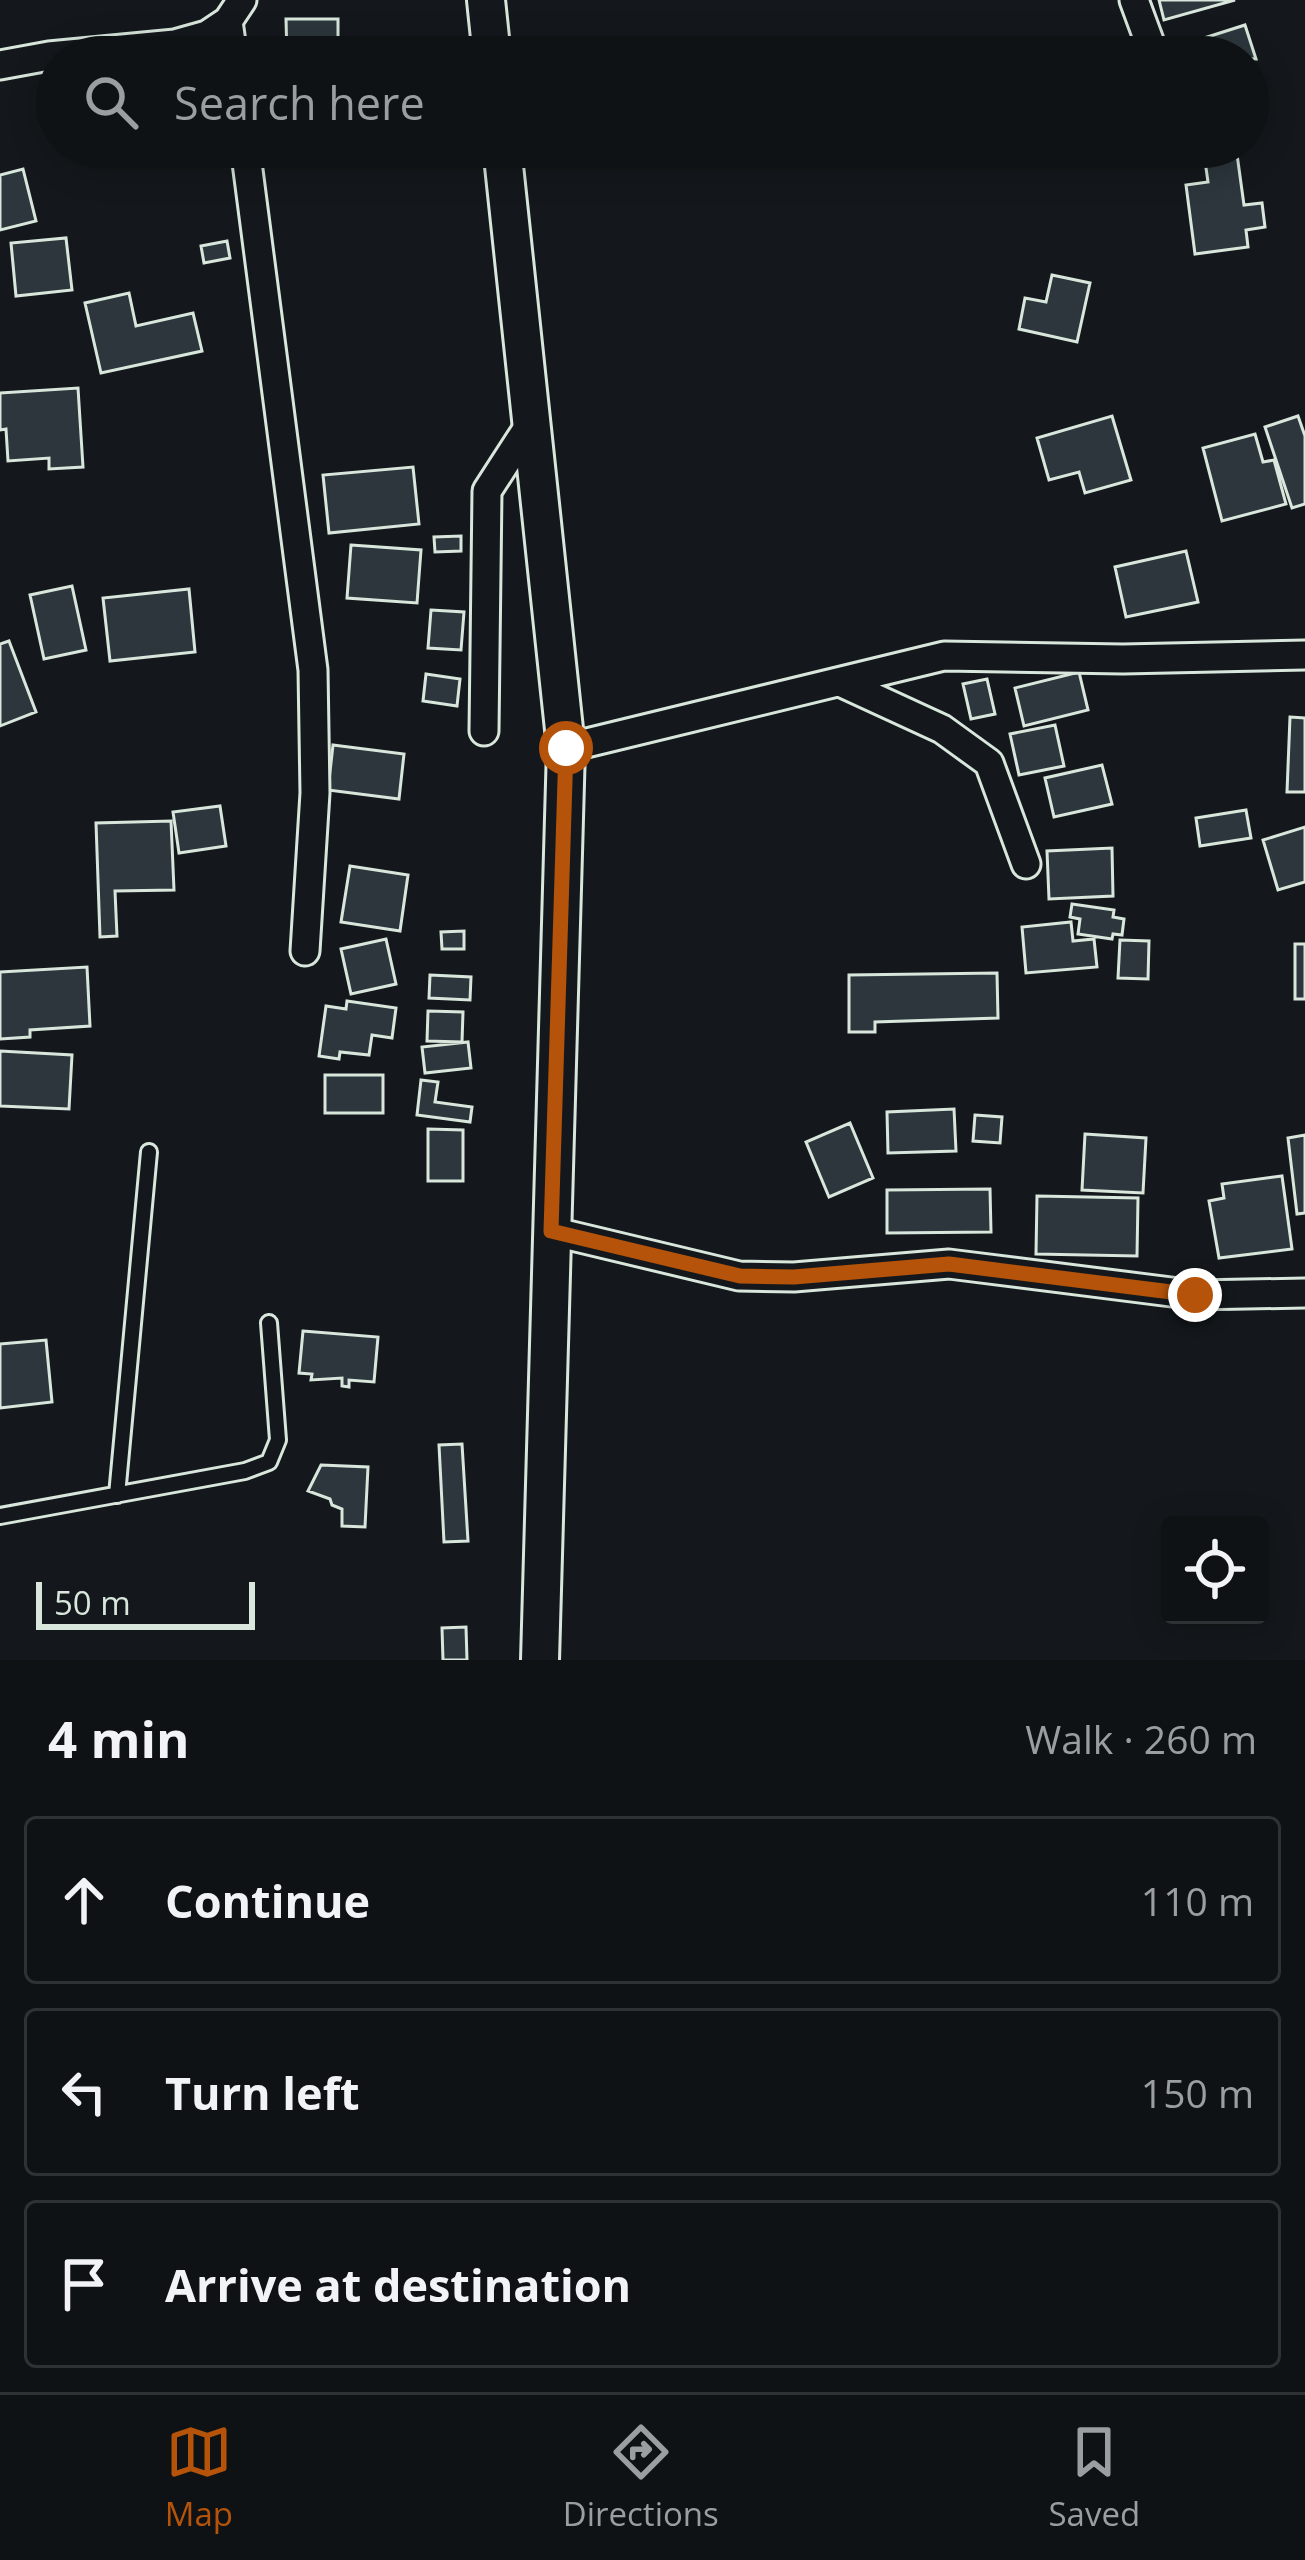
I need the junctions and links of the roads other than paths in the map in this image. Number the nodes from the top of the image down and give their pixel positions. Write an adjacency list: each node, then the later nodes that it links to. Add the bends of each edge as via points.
1 (486, 0): 5 (main road)
2 (1134, 0): 6 (street)
3 (235, 11): 4 (street)
4 (204, 36)
5 (490, 36)
6 (1147, 36)
7 (36, 58): 8 (street)
8 (0, 65)
9 (248, 168): 17 (street, via 313,670 316,793)
10 (504, 168): 11 (main road)
11 (531, 423): 14 (street, via 487,491); 15 (main road)
12 (1305, 655): 13 (street, via 944,656)
13 (840, 682): 15 (street); 16 (street, via 942,729 989,763)
14 (484, 731)
15 (566, 748): 19 (main road)
16 (1026, 864)
17 (305, 951)
18 (149, 1152): 22 (lane)
19 (551, 1231): 20 (street, via 740,1276 949,1264 1195,1295); 24 (main road)
20 (1305, 1293)
21 (269, 1323): 22 (lane, via 278,1440 269,1462)
22 (117, 1495): 23 (lane)
23 (0, 1516)
24 (540, 1660)

